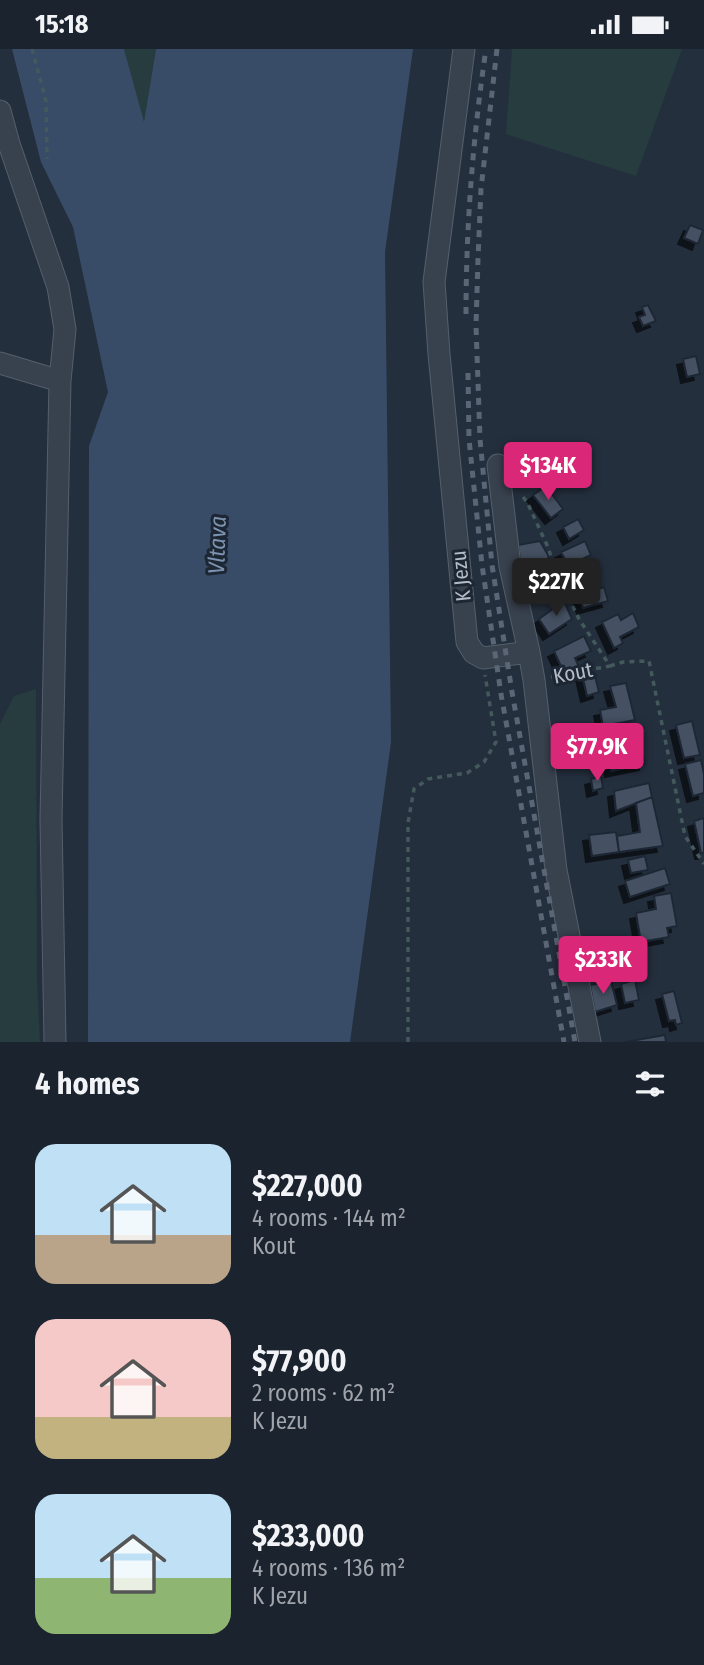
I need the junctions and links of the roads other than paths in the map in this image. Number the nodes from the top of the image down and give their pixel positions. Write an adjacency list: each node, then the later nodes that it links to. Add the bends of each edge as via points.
1 (464, 49): 6 (street, K Jezu, via 434,282 467,642 483,658)
2 (0, 111): 4 (street, via 58,287 65,329)
3 (0, 363): 4 (street)
4 (60, 381): 7 (street, via 51,819)
5 (498, 465): 6 (street, Kout, via 510,566)
6 (529, 652): 8 (street, via 556,870)
7 (55, 1042)
8 (590, 1042)

